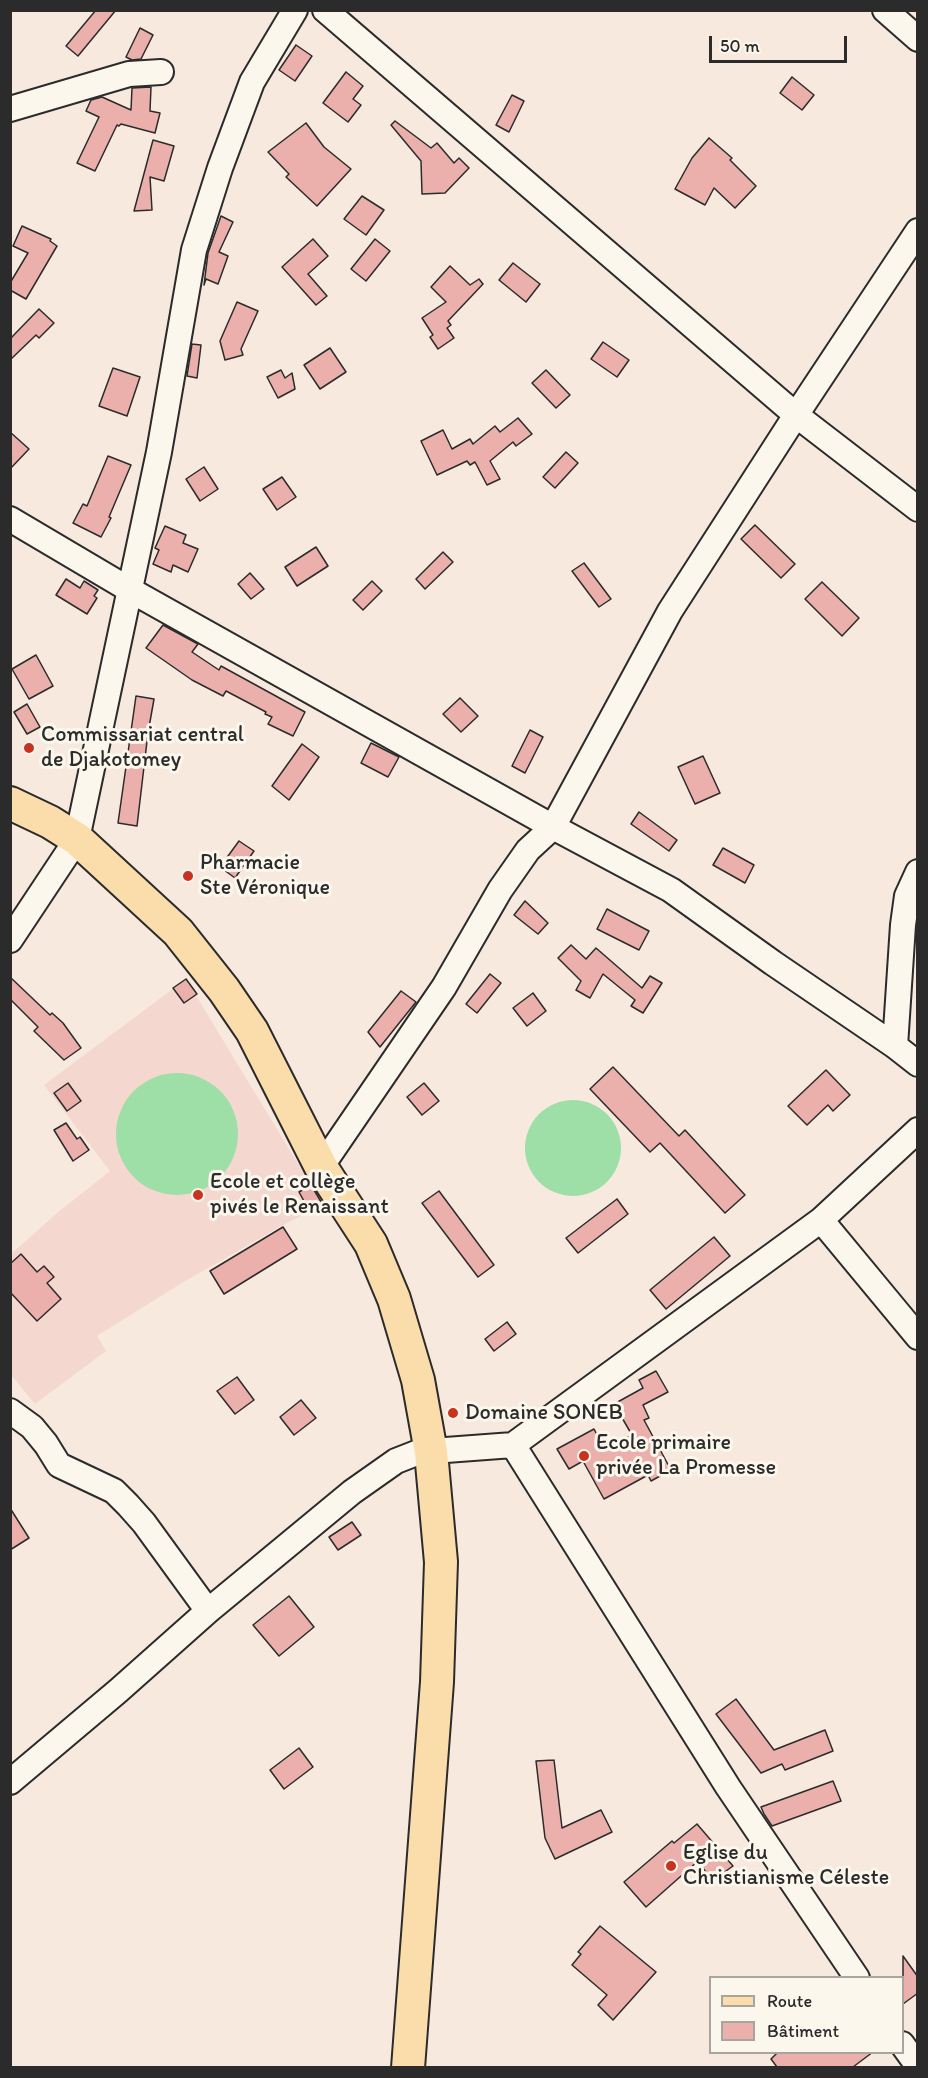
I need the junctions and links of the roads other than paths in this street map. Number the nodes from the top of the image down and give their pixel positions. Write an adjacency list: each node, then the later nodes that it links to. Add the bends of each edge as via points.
1 (295, 10): 11 (street, via 252,82 194,250)
2 (325, 10): 8 (street)
3 (885, 10): 4 (street)
4 (918, 39)
5 (161, 72): 6 (street, via 129,74)
6 (10, 109)
7 (918, 231): 8 (street)
8 (796, 415): 9 (street); 13 (street, via 670,611)
9 (918, 509)
10 (10, 519): 11 (street)
11 (130, 590): 13 (street); 14 (street)
12 (10, 803): 14 (main road)
13 (553, 827): 17 (street, via 671,890); 20 (street, via 528,850 500,890 444,987)
14 (77, 839): 16 (street); 20 (main road, via 178,932 224,990 252,1031)
15 (918, 872): 17 (street, via 907,896 903,925)
16 (10, 940)
17 (895, 1046): 18 (street)
18 (918, 1064)
19 (918, 1130): 21 (street)
20 (321, 1167): 25 (main road, via 371,1244 394,1299 418,1380)
21 (821, 1220): 22 (street); 24 (street)
22 (918, 1337)
23 (10, 1412): 26 (street, via 32,1427 59,1464 114,1491 128,1505)
24 (513, 1445): 25 (street); 28 (street, via 728,1787)
25 (431, 1452): 26 (street, via 396,1461 352,1492); 31 (main road, via 441,1562 437,1682)
26 (208, 1611): 27 (street)
27 (10, 1782)
28 (857, 1976)
29 (904, 2045): 30 (street)
30 (918, 2066)
31 (408, 2067)

